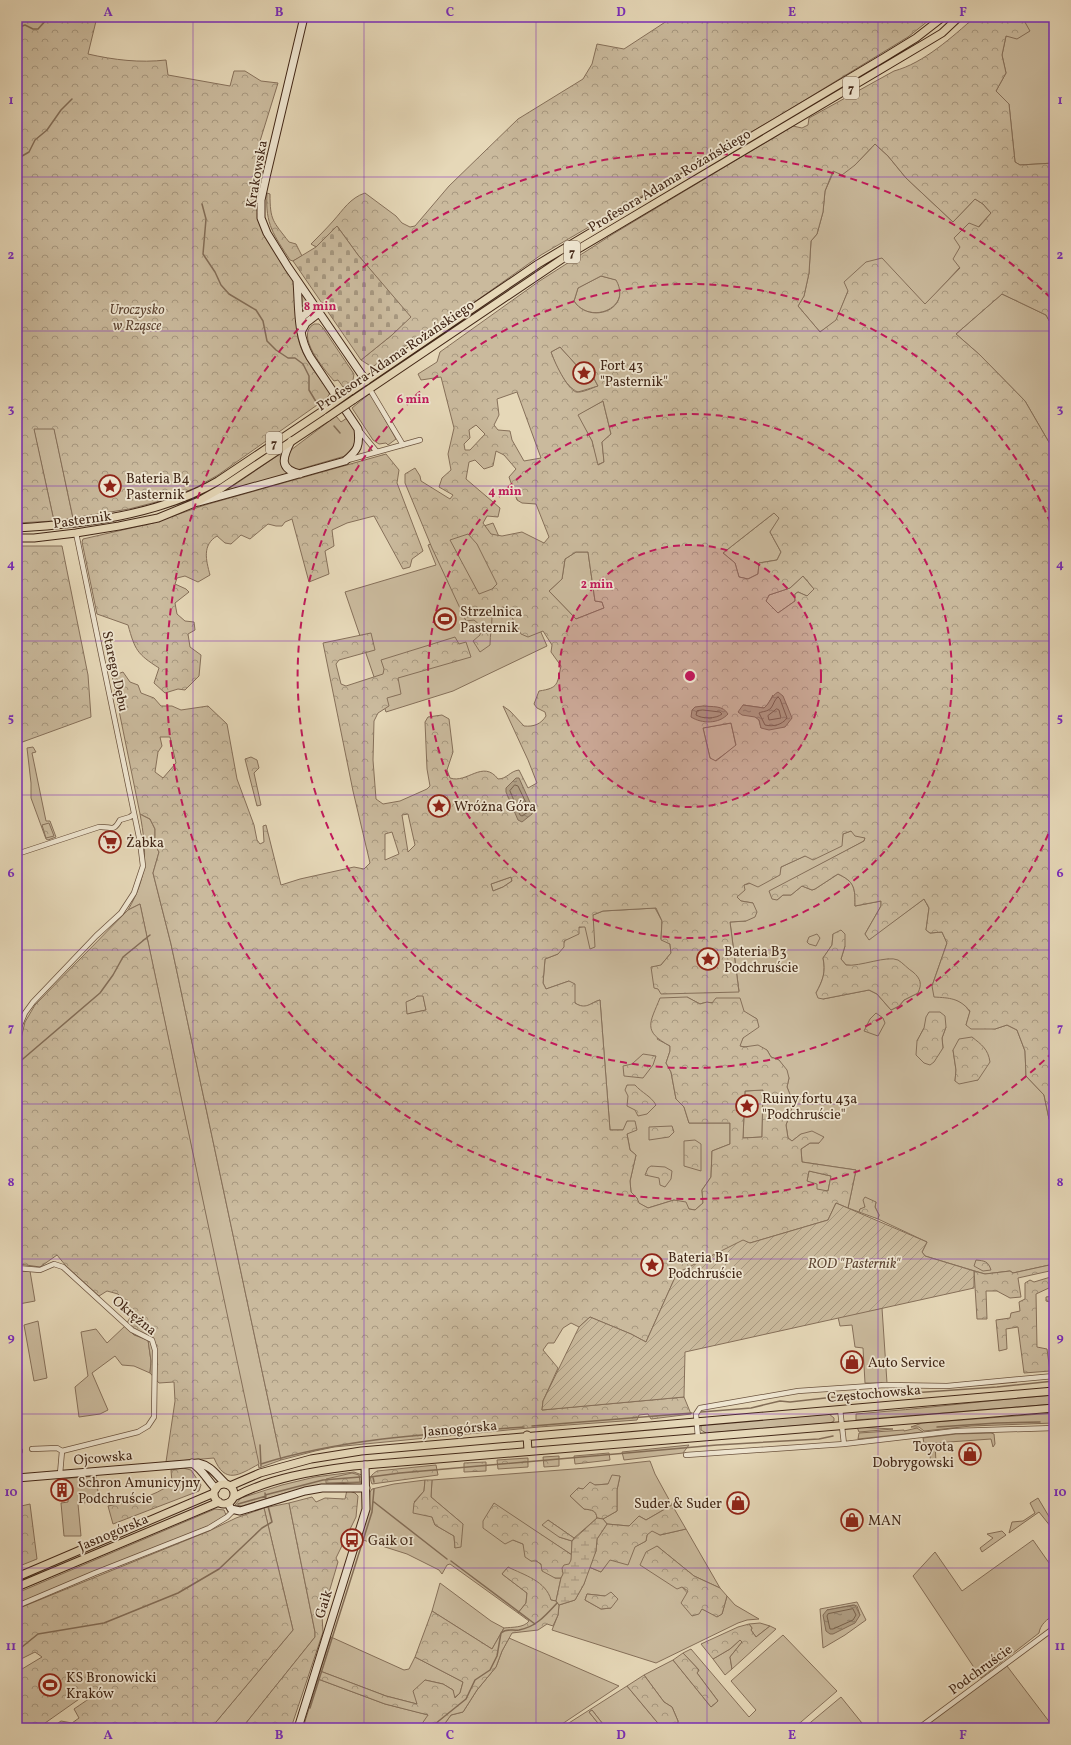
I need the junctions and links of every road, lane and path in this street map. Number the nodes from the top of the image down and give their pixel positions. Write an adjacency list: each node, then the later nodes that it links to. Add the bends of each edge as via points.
1 (304, 17): 6 (street, Krakowska, via 261,208 265,230)
2 (943, 17): 10 (main road, Profesora Adama Rożańskiego / 7, via 885,57 538,264)
3 (959, 17): 11 (main road, Profesora Adama Rożańskiego / 7, via 942,33 921,46 544,269)
4 (1050, 17): 5 (street)
5 (1054, 22)
6 (297, 280): 7 (street, Krakowska); 8 (street)
7 (317, 310): 8 (street, via 303,316); 9 (street); 10 (street, Krakowska)
8 (300, 321): 9 (street)
9 (301, 332): 12 (street, via 310,357)
10 (366, 381): 19 (main road, Profesora Adama Rożańskiego / 7, bridge)
11 (369, 388): 14 (main road, Profesora Adama Rożańskiego / 7, bridge); 15 (street)
12 (358, 429): 16 (street); 17 (street, via 360,440 357,449)
13 (420, 440): 15 (street)
14 (291, 441): 18 (street, via 284,464 290,471); 20 (main road, Profesora Adama Rożańskiego / 7)
15 (403, 445): 16 (street)
16 (378, 452): 17 (street)
17 (345, 460): 18 (street)
18 (300, 474): 21 (street)
19 (225, 476): 22 (main road, Pasternik / 7, via 200,490 157,507)
20 (236, 479): 21 (main road, Pasternik / 7)
21 (197, 502): 24 (main road, Pasternik / 7, via 158,518)
22 (56, 525): 23 (main road, Pasternik / 7); 25 (main road, via 62,530)
23 (17, 528)
24 (76, 533): 25 (main road, Pasternik / 7); 27 (street, Starego Dębu)
25 (56, 536): 26 (main road, Pasternik / 7)
26 (17, 538)
27 (134, 814): 28 (street, via 120,820 117,827 99,827); 29 (street, Starego Dębu, via 142,866 134,893 121,913 33,1002)
28 (17, 854)
29 (17, 1032)
30 (17, 1268): 42 (street, Okrężna, via 40,1270 57,1264 63,1267 126,1326 152,1340 155,1350 154,1417 148,1426 138,1432)
31 (1054, 1376): 35 (street, via 947,1386 885,1385 793,1392 700,1408 696,1414)
32 (1054, 1392): 34 (main road, Częstochowska)
33 (1054, 1408): 36 (main road)
34 (840, 1409): 35 (main road, Częstochowska); 36 (street)
35 (697, 1421): 38 (main road, Jasnogórska); 39 (street)
36 (841, 1425): 39 (main road); 40 (street)
37 (1054, 1428): 40 (street, via 956,1431)
38 (528, 1435): 43 (main road); 49 (main road, Jasnogórska, via 338,1453 260,1473)
39 (698, 1438): 43 (main road, Jasnogórska)
40 (844, 1444): 44 (street)
41 (32, 1449): 42 (street, Okrężna, via 56,1448)
42 (62, 1451): 47 (street)
43 (528, 1451): 46 (main road, Jasnogórska)
44 (686, 1455)
45 (192, 1463): 47 (street, Ojcowska); 49 (street, Ojcowska, via 205,1464); 51 (street, via 202,1470)
46 (364, 1465): 50 (street, Gaik); 52 (main road, Jasnogórska, via 291,1477)
47 (60, 1474): 48 (street, Ojcowska)
48 (17, 1478)
49 (228, 1485): 51 (main road, via 221,1485); 52 (main road, via 234,1491)
50 (366, 1488): 55 (street, via 322,1488 240,1511); 60 (street, Gaik, via 363,1520)
51 (215, 1491): 53 (main road); 56 (main road, Jasnogórska)
52 (234, 1497): 54 (main road)
53 (219, 1502): 54 (main road); 57 (main road, Jasnogórska)
54 (228, 1503): 55 (street)
55 (234, 1510): 58 (street, via 209,1528)
56 (17, 1576)
57 (17, 1587)
58 (17, 1606)
59 (1054, 1628): 61 (street, Podchruście)
60 (298, 1728)
61 (919, 1728)

